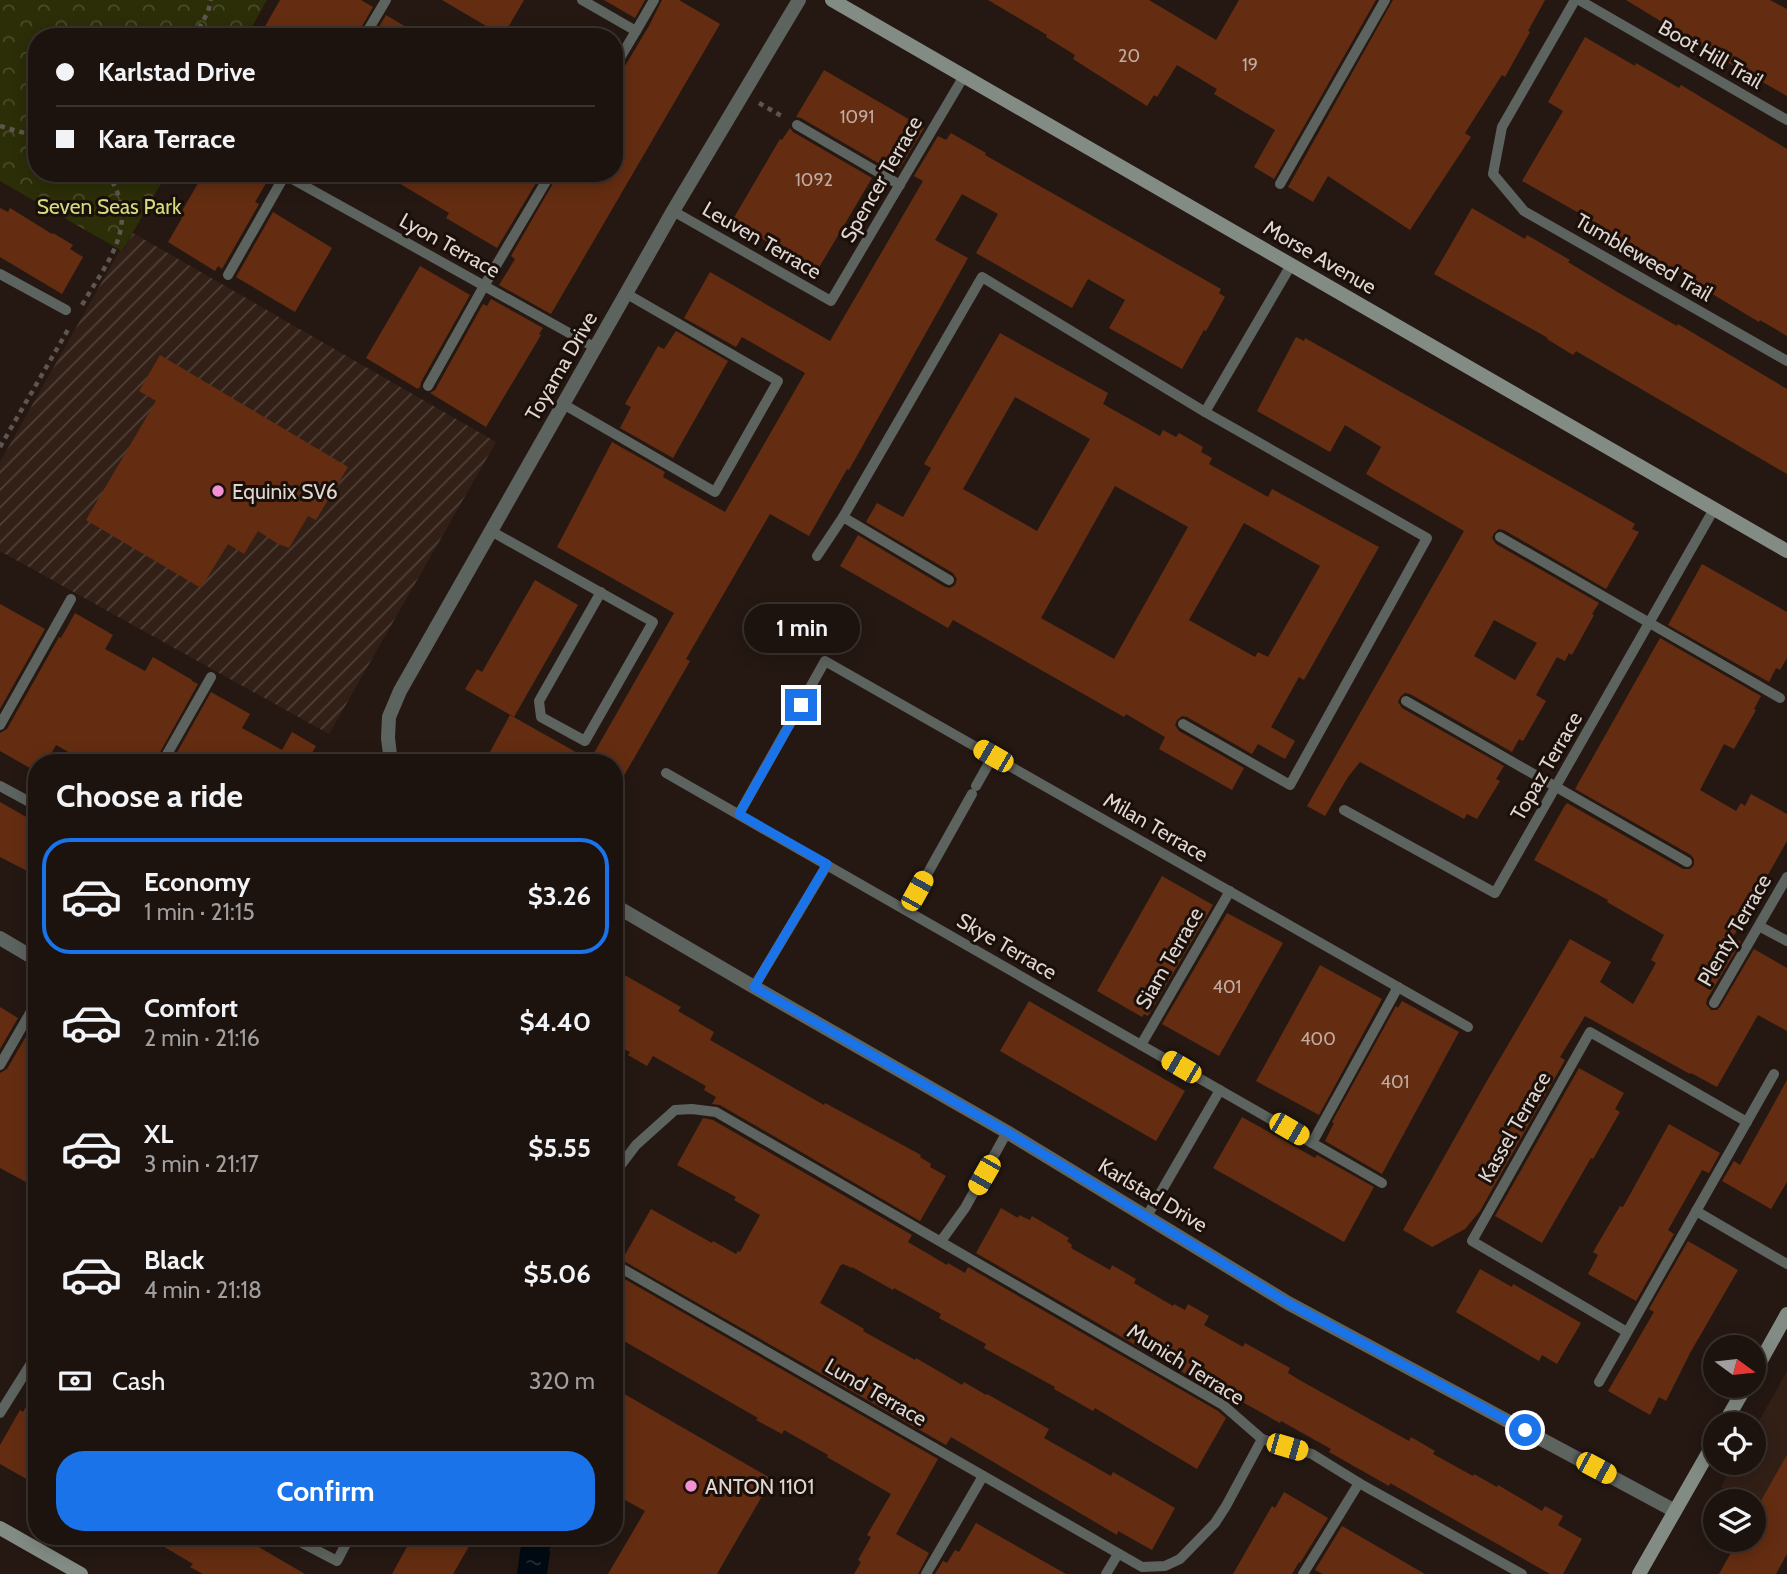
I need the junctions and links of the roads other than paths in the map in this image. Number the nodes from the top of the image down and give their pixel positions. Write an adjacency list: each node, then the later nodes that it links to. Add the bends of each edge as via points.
1 (386, 0): 8 (lane)
2 (582, 0): 9 (lane)
3 (654, 0): 9 (lane)
4 (799, 0): 19 (street, Toyama Drive)
5 (832, 0): 11 (street, Morse Avenue)
6 (1384, 0): 17 (lane)
7 (1577, 0): 12 (lane, Boot Hill Trail); 28 (lane, Tumbleweed Trail, via 1503,127 1493,174 1524,211)
8 (369, 28)
9 (636, 32): 10 (lane)
10 (623, 53)
11 (964, 76): 18 (lane, Spencer Terrace); 20 (street, Morse Avenue)
12 (1787, 120)
13 (797, 125): 18 (lane)
14 (280, 182): 22 (lane)
15 (299, 182): 23 (lane, Lyon Terrace)
16 (546, 182): 23 (lane)
17 (1280, 184)
18 (900, 185): 25 (lane, Spencer Terrace)
19 (673, 211): 24 (street, Toyama Drive); 25 (lane, Leuven Terrace)
20 (1291, 265): 31 (lane); 32 (street, Morse Avenue)
21 (0, 274): 26 (lane)
22 (228, 275)
23 (484, 286): 27 (lane, Lyon Terrace); 29 (lane)
24 (627, 294): 27 (street, Toyama Drive); 30 (lane, via 778,381 715,492)
25 (831, 302)
26 (66, 310)
27 (596, 348): 30 (street, Toyama Drive)
28 (1787, 361)
29 (428, 386)
30 (564, 404): 34 (street, Toyama Drive)
31 (1205, 412): 33 (lane, via 982,277); 45 (lane, via 1427,538 1290,785)
32 (1714, 509): 36 (street, Morse Avenue); 41 (lane, Topaz Terrace)
33 (843, 517): 37 (lane); 38 (lane)
34 (491, 531): 39 (lane); 48 (street, Toyama Drive, via 400,691 389,717)
35 (1500, 537): 41 (lane)
36 (1787, 551)
37 (817, 556)
38 (949, 580)
39 (601, 592): 39 (lane, via 539,701 541,717 585,741 653,622)
40 (71, 599): 46 (lane)
41 (1650, 622): 43 (lane); 52 (lane, Topaz Terrace)
42 (211, 677): 47 (lane)
43 (1780, 698)
44 (1406, 701): 52 (lane)
45 (1183, 724)
46 (0, 725)
47 (167, 754)
48 (390, 754)
49 (993, 756): 55 (lane, Milan Terrace, via 825,661); 59 (lane, Milan Terrace); 61 (lane)
50 (666, 772): 55 (lane, Skye Terrace)
51 (0, 786): 53 (lane)
52 (1556, 787): 54 (lane, Topaz Terrace, via 1495,893); 56 (lane)
53 (28, 801)
54 (1344, 810)
55 (739, 814): 57 (lane, Skye Terrace)
56 (1687, 862)
57 (827, 864): 61 (lane, Skye Terrace); 66 (lane)
58 (1787, 877): 62 (lane, Plenty Terrace)
59 (1230, 891): 67 (lane, Milan Terrace); 71 (lane, Siam Terrace)
60 (623, 910): 66 (street, Karlstad Drive)
61 (906, 910): 71 (lane, Skye Terrace)
62 (1759, 926): 64 (lane); 68 (lane, Plenty Terrace)
63 (0, 938): 65 (street)
64 (1787, 941)
65 (28, 955)
66 (754, 987): 76 (street, Karlstad Drive)
67 (1398, 987): 70 (lane, Milan Terrace); 77 (lane)
68 (1714, 1003)
69 (28, 1017): 72 (lane)
70 (1468, 1027)
71 (1141, 1045): 74 (lane, Skye Terrace)
72 (0, 1065)
73 (1774, 1074): 75 (lane)
74 (1220, 1090): 77 (lane, Skye Terrace); 81 (lane)
75 (1747, 1122): 80 (lane); 86 (lane, Kassel Terrace, via 1590,1032 1472,1241)
76 (1007, 1132): 81 (street, Karlstad Drive); 82 (lane)
77 (1312, 1143): 79 (lane, Skye Terrace)
78 (623, 1162): 82 (lane, Munich Terrace, via 675,1110 716,1112)
79 (1382, 1183)
80 (1696, 1211): 83 (lane); 86 (lane)
81 (1147, 1216): 95 (street, Karlstad Drive, via 1288,1303)
82 (941, 1241): 91 (lane, Munich Terrace, via 1223,1405)
83 (1787, 1264)
84 (623, 1269): 93 (lane, Lund Terrace)
85 (1787, 1314): 87 (street)
86 (1627, 1332): 89 (lane)
87 (1766, 1352)
88 (28, 1368): 90 (lane)
89 (1599, 1382)
90 (0, 1413)
91 (1262, 1439): 94 (lane, Munich Terrace, via 1312,1454); 101 (lane, Lund Terrace, via 1215,1523 1180,1559 1165,1566 1142,1567)
92 (1703, 1462): 95 (street)
93 (983, 1476): 101 (lane, Lund Terrace); 104 (lane)
94 (1359, 1483): 102 (lane, Munich Terrace); 106 (lane)
95 (1675, 1511): 109 (street)
96 (0, 1528): 97 (street)
97 (28, 1544)
98 (30, 1545): 103 (street)
99 (306, 1545): 100 (lane, via 337,1561)
100 (345, 1545)
101 (1118, 1554): 105 (lane)
102 (1503, 1563): 107 (lane); 108 (lane, Munich Terrace)
103 (81, 1574)
104 (926, 1574)
105 (1107, 1574)
106 (1303, 1574)
107 (1496, 1574)
108 (1522, 1574)
109 (1639, 1574)

